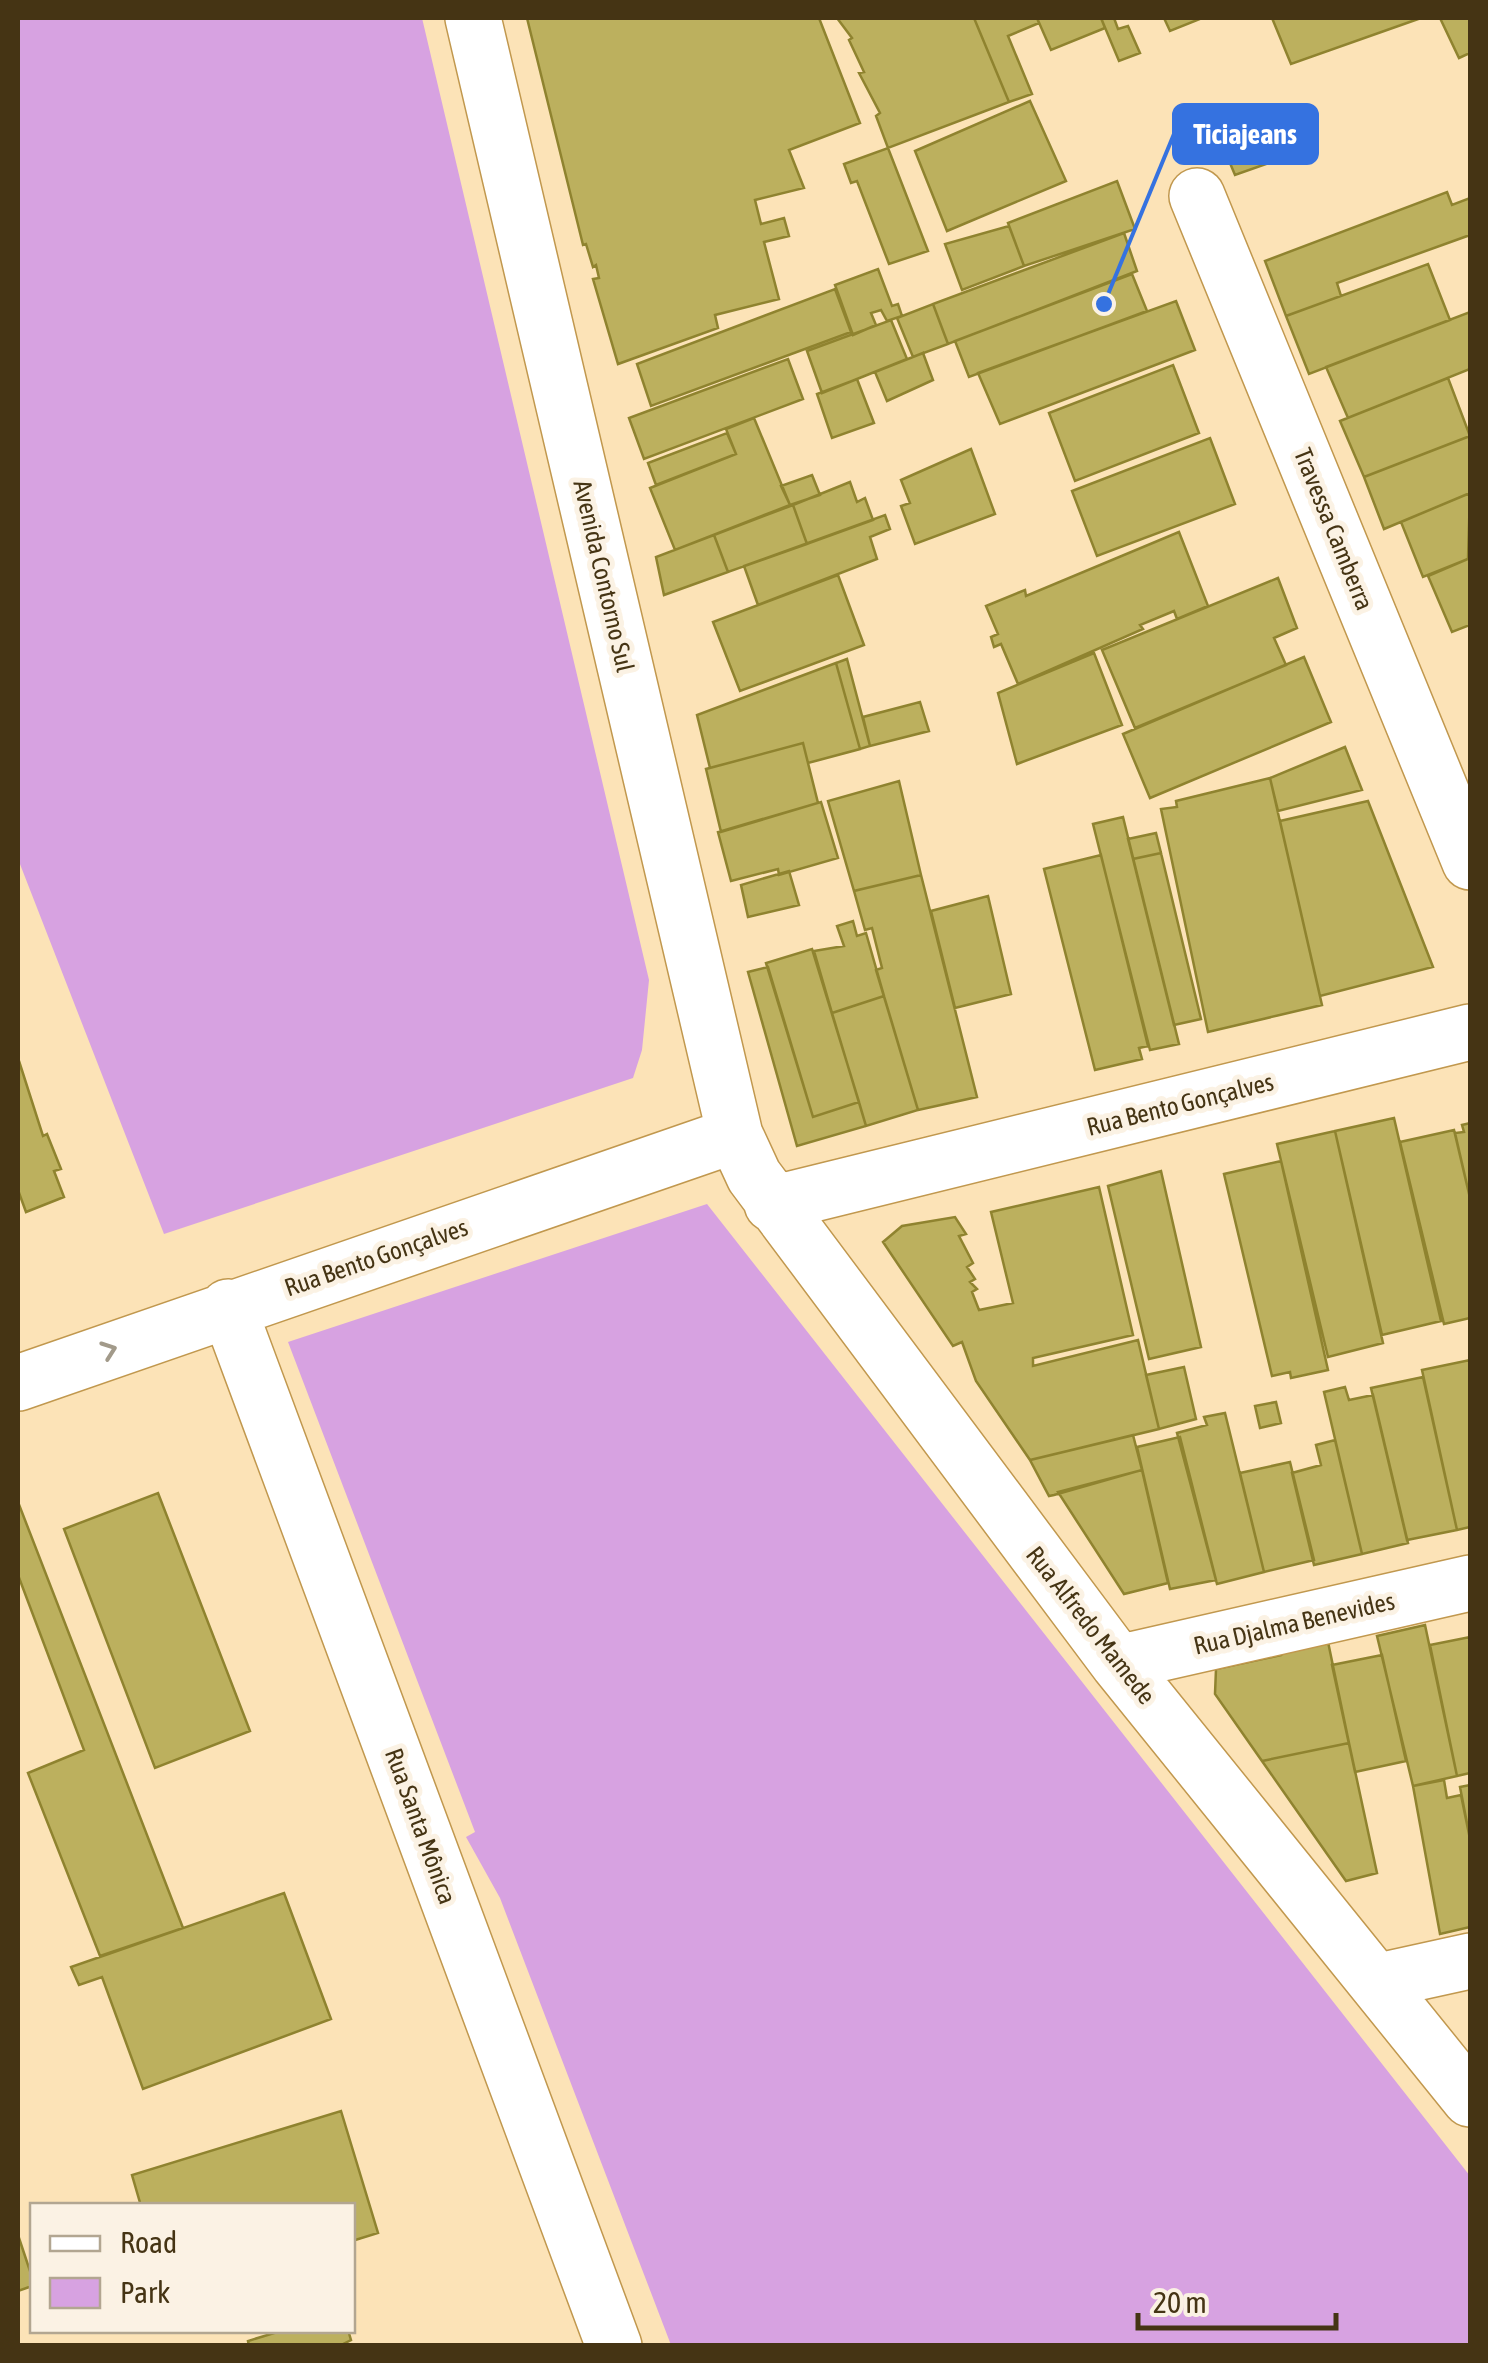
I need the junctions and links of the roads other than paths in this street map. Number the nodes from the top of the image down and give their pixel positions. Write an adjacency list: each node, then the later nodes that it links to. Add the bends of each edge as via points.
1 (474, 18): 5 (street, Avenida Contorno Sul)
2 (1197, 196): 3 (street, Travessa Camberra)
3 (1470, 862)
4 (1470, 1032): 6 (street, Rua Bento Gonçalves)
5 (735, 1135): 6 (street, Rua Alfredo Mamede); 7 (street, Rua Bento Gonçalves)
6 (772, 1204): 10 (street, Rua Alfredo Mamede)
7 (228, 1307): 8 (street, Rua Bento Gonçalves, one-way to 7); 14 (street, Rua Santa Mônica)
8 (18, 1384)
9 (1470, 1583): 10 (street, Rua Djalma Benevides)
10 (1118, 1663): 12 (street, Rua Alfredo Mamede)
11 (1470, 1961): 12 (street)
12 (1379, 1981): 13 (street, Rua Alfredo Mamede)
13 (1470, 2099)
14 (614, 2346)

